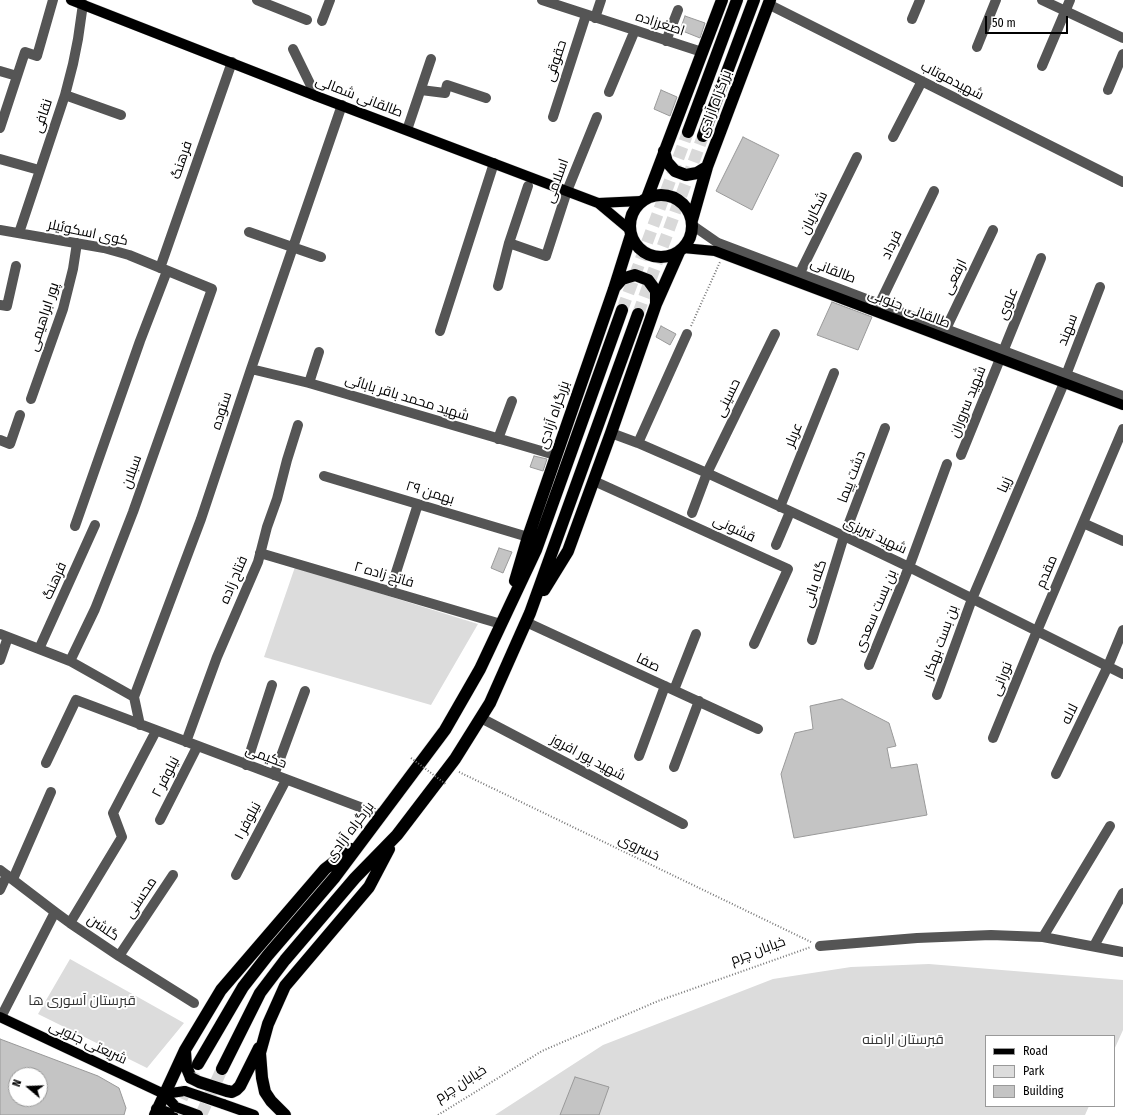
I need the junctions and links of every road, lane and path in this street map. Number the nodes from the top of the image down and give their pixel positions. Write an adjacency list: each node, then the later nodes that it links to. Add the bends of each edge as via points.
1 (53, 0): 34 (street, via 37,56 25,52)
2 (71, 0): 16 (main road, طالقانی شمالی)
3 (257, 0): 21 (street)
4 (330, 0): 22 (street)
5 (542, 0): 14 (street, اصغرزاده)
6 (601, 0): 19 (street, حقوقی)
7 (722, 0): 28 (highway)
8 (737, 0): 48 (highway, بزرگراه آزادی)
9 (754, 0): 49 (highway, بزرگراه آزادی)
10 (920, 0): 20 (street)
11 (996, 0): 26 (street)
12 (1042, 0): 18 (street)
13 (1070, 0): 18 (street)
14 (556, 2): 19 (street, اصغرزاده)
15 (769, 2): 35 (street, شهیدموتاب); 55 (highway, بزرگراه آزادی)
16 (82, 4): 31 (main road, طالقانی شمالی); 39 (street, نقافی, via 74,58)
17 (678, 10): 25 (street)
18 (1065, 11): 24 (street); 32 (street)
19 (591, 16): 23 (street, اصغرزاده); 44 (street, حقوقی)
20 (912, 19)
21 (306, 20)
22 (322, 21)
23 (635, 30): 25 (street, اصغرزاده); 38 (street)
24 (1123, 38)
25 (666, 41): 28 (street, اصغرزاده)
26 (977, 47)
27 (293, 49): 40 (street)
28 (702, 52): 51 (highway)
29 (1123, 54): 37 (street)
30 (431, 59): 36 (street)
31 (232, 62): 40 (main road, طالقانی شمالی); 77 (street, فرهنگ)
32 (1042, 66)
33 (0, 71): 34 (street)
34 (17, 76): 46 (street)
35 (922, 81): 50 (street); 57 (street, شهیدموتاب)
36 (421, 90): 41 (street, via 445,92 448,84); 47 (street)
37 (1108, 90)
38 (609, 92)
39 (65, 95): 43 (street); 56 (street, نقافی)
40 (316, 96): 42 (main road, طالقانی شمالی)
41 (486, 98)
42 (342, 105): 47 (main road, طالقانی شمالی); 71 (street, ستوده)
43 (121, 115)
44 (553, 117)
45 (597, 117): 59 (street, اسلامی)
46 (0, 128)
47 (406, 130): 54 (main road, طالقانی شمالی)
48 (688, 132)
49 (703, 136)
50 (893, 137)
51 (664, 151): 55 (highway, via 667,162 675,171 686,175 697,173); 61 (highway)
52 (857, 158): 78 (street, شکاریان)
53 (0, 159): 56 (street)
54 (494, 163): 59 (main road, طالقانی شمالی); 88 (street)
55 (707, 167): 63 (highway, بزرگراه آزادی)
56 (39, 170): 68 (street, نقافی)
57 (1123, 182)
58 (528, 186): 70 (street)
59 (567, 191): 62 (main road, طالقانی شمالی); 70 (street, اسلامی, via 546,256)
60 (934, 191): 85 (street, فرداد)
61 (644, 199): 62 (main road); 63 (highway, via 662,194 672,196 685,206); 67 (highway, via 634,209 630,219)
62 (598, 203): 67 (main road, طالقانی شمالی)
63 (692, 222): 72 (highway, via 690,238); 78 (street, طالقانی, via 718,243)
64 (0, 230): 68 (street, کوی اسکوئیلر)
65 (993, 230): 89 (street, ارفعی)
66 (249, 232): 71 (street)
67 (630, 232): 72 (highway, via 639,249 648,255 658,258 669,257); 81 (highway, بزرگراه آزادی)
68 (19, 233): 69 (street, کوی اسکوئیلر)
69 (77, 243): 77 (street, کوی اسکوئیلر, via 129,255); 99 (street, پور ابراهیمی, via 63,309)
70 (509, 243): 79 (street)
71 (294, 248): 74 (street); 94 (street, ستوده)
72 (681, 250): 73 (main road, طالقانی جنوبی, via 715,251); 83 (highway)
73 (724, 254): 78 (main road, طالقانی جنوبی); 90 (path)
74 (321, 257)
75 (1041, 258): 93 (street, علوی)
76 (16, 266): 84 (street, via 7,306)
77 (163, 269): 82 (street, کوی اسکوئیلر); 122 (street, فرهنگ)
78 (798, 277): 85 (main road, طالقانی جنوبی)
79 (498, 286)
80 (1100, 287): 96 (street, سهند)
81 (614, 288): 83 (highway, via 622,279 635,275 648,280 652,285 656,291); 110 (highway, بزرگراه آزادی)
82 (212, 289): 142 (street, سبلان, via 118,552)
83 (656, 304): 106 (highway)
84 (0, 305)
85 (877, 308): 89 (main road, طالقانی جنوبی)
86 (622, 310): 131 (highway, بزرگراه آزادی, via 536,550)
87 (638, 314): 132 (highway)
88 (440, 331)
89 (944, 333): 93 (main road, طالقانی جنوبی)
90 (688, 334): 109 (street)
91 (775, 334): 113 (street, حسینی)
92 (319, 352): 97 (street)
93 (1002, 355): 96 (main road, طالقانی جنوبی); 111 (street, شهید سروران)
94 (251, 369): 97 (street, شهید محمد باقر بابائی); 150 (street, ستوده, via 201,519)
95 (834, 373): 117 (street, عربلر)
96 (1065, 379): 98 (street); 101 (main road, طالقانی جنوبی); 130 (street, زیبا)
97 (309, 383): 107 (street, شهید محمد باقر بابائی)
98 (1123, 396)
99 (31, 399)
100 (512, 401): 107 (street)
101 (1123, 405)
102 (20, 415): 108 (street)
103 (298, 425): 127 (street, فتاح زاده)
104 (885, 428): 123 (street, دشت پیما)
105 (1123, 429): 120 (street)
106 (611, 433): 109 (street, شهید تبریزی); 115 (highway)
107 (498, 439): 110 (street, شهید محمد باقر بابائی)
108 (5, 442)
109 (638, 443): 113 (street, شهید تبریزی)
110 (555, 455): 124 (highway, بزرگراه آزادی)
111 (961, 455)
112 (947, 464): 128 (street, بن بست سعدی)
113 (707, 473): 117 (street, شهید تبریزی); 119 (street, حسینی)
114 (324, 476): 116 (street, ۲۹ بهمن)
115 (594, 481): 132 (highway, via 568,551); 139 (street, قشونی, via 788,569)
116 (418, 504): 124 (street, ۲۹ بهمن); 129 (street)
117 (780, 507): 118 (street, شهید تبریزی)
118 (790, 512): 123 (street, شهید تبریزی); 126 (street)
119 (692, 513)
120 (1083, 523): 125 (street); 135 (street, مقدم)
121 (95, 525): 140 (street, فرهنگ)
122 (75, 526)
123 (844, 536): 128 (street, شهید تبریزی); 138 (street, گله بانی)
124 (528, 537): 131 (highway, بزرگراه آزادی)
125 (1123, 541)
126 (776, 545)
127 (260, 553): 129 (street, فاتح زاده ۲); 157 (street, فتاح زاده, via 216,657)
128 (909, 567): 130 (street, شهید تبریزی); 143 (street, بن بست سعدی)
129 (390, 591): 133 (street, فاتح زاده ۲)
130 (972, 599): 135 (street, شهید تبریزی); 149 (street, بن بست بهکار)
131 (508, 607): 133 (highway, بزرگراه آزادی)
132 (528, 618): 147 (street, صفا); 152 (highway)
133 (501, 624): 170 (highway, بزرگراه آزادی, via 480,669 445,730)
134 (1123, 630): 144 (street, لاله)
135 (1037, 631): 144 (street, شهید تبریزی); 156 (street, نورانی)
136 (696, 634): 147 (street)
137 (4, 636): 140 (street); 141 (street)
138 (812, 640)
139 (754, 644)
140 (39, 649): 142 (street)
141 (0, 660)
142 (70, 661): 150 (street)
143 (868, 665)
144 (1108, 666): 145 (street, شهید تبریزی); 165 (street, لاله)
145 (1123, 674)
146 (272, 685): 162 (street)
147 (669, 688): 151 (street, صفا); 159 (street)
148 (305, 692): 166 (street)
149 (937, 695)
150 (134, 697): 153 (street)
151 (699, 701): 154 (street, صفا); 164 (street)
152 (481, 718): 163 (highway); 172 (street, شهید پور افروز)
153 (140, 725): 155 (street, حکیمی); 161 (street, حکیمی, via 76,700)
154 (758, 729)
155 (156, 731): 157 (street, حکیمی); 182 (street, via 113,813 122,837)
156 (993, 738)
157 (186, 742): 158 (street, حکیمی)
158 (197, 747): 162 (street, حکیمی); 171 (street, نیلوفر ۲)
159 (639, 756)
160 (411, 758): 168 (path, bridge)
161 (46, 763)
162 (246, 765): 166 (street, حکیمی)
163 (448, 767): 174 (highway); 184 (path, خسروی)
164 (674, 768)
165 (1056, 774)
166 (274, 775): 167 (street, حکیمی)
167 (286, 780): 170 (street, حکیمی); 178 (street, نیلوفر ۱)
168 (447, 785)
169 (51, 792): 176 (street)
170 (381, 816): 175 (highway, بزرگراه آزادی)
171 (160, 820)
172 (683, 824)
173 (1110, 826): 183 (street)
174 (397, 835): 190 (highway, via 369,887 285,986); 193 (highway, via 355,878 268,982)
175 (363, 840): 191 (highway, via 325,869 221,990); 192 (highway, بزرگراه آزادی, via 243,987)
176 (7, 875): 179 (street); 181 (street, گلشن)
177 (173, 875): 187 (street, محسنی)
178 (236, 875)
179 (0, 890)
180 (1123, 892): 185 (street)
181 (55, 912): 182 (street, گلشن); 189 (street)
182 (70, 923): 187 (street, گلشن)
183 (1043, 937): 184 (street, via 991,935); 185 (street)
184 (820, 946): 199 (path, خیابان چرم, via 807,948 658,1001 542,1051)
185 (1094, 946): 186 (street)
186 (1121, 951)
187 (119, 956): 188 (street, گلشن)
188 (194, 1003)
189 (0, 1017): 194 (main road, شریعتی جنوبی)
190 (263, 1040): 191 (highway, bridge, via 240,1086 232,1092 191,1078 186,1066); 198 (highway, via 260,1053 265,1092)
191 (185, 1050): 194 (highway)
192 (198, 1064)
193 (222, 1069)
194 (164, 1094): 195 (highway); 195 (main road); 197 (main road, bridge, via 185,1091)
195 (165, 1112): 196 (main road, bridge)
196 (198, 1115)
197 (254, 1115)
198 (285, 1115)
199 (438, 1115)

